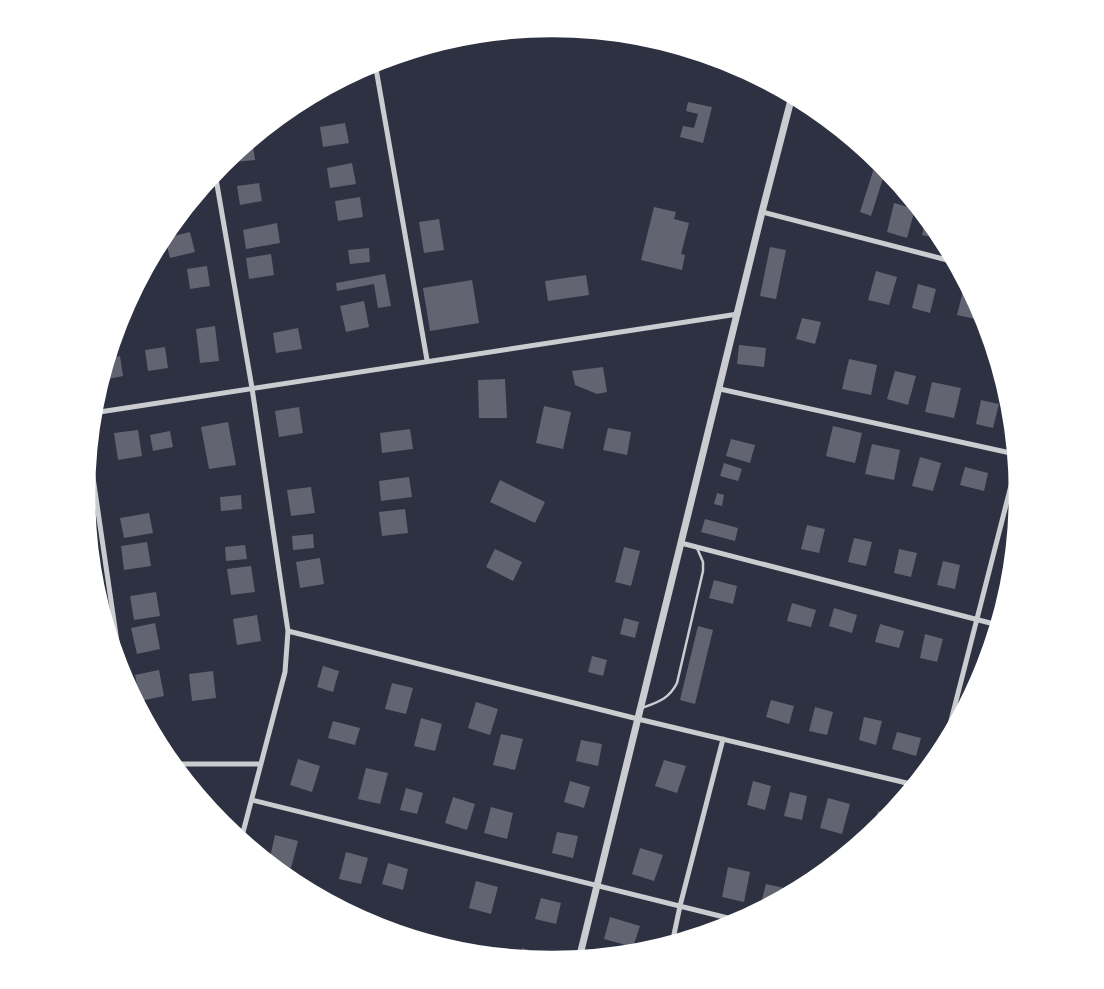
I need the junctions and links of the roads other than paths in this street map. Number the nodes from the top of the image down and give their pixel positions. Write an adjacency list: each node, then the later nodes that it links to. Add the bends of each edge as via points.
1 (376, 71): 7 (street)
2 (790, 103): 4 (street)
3 (217, 182): 8 (street)
4 (762, 212): 5 (street); 6 (street)
5 (946, 260)
6 (738, 314): 7 (street); 9 (street)
7 (427, 360): 8 (street)
8 (252, 388): 10 (street); 18 (street)
9 (720, 389): 11 (street); 14 (street)
10 (102, 412)
11 (1008, 452)
12 (94, 486): 19 (street)
13 (1010, 490): 16 (street)
14 (681, 543): 15 (street); 20 (street)
15 (697, 547): 16 (street); 20 (lane, via 703,571 677,682 664,700)
16 (977, 619): 17 (street); 22 (street)
17 (992, 623)
18 (288, 631): 21 (street); 25 (street, via 285,672)
19 (116, 636)
20 (640, 708): 21 (street)
21 (638, 719): 23 (street); 29 (street)
22 (951, 720)
23 (723, 739): 26 (street); 30 (street)
24 (182, 764): 25 (street)
25 (261, 764): 27 (street)
26 (908, 783)
27 (252, 800): 28 (street); 29 (street)
28 (243, 833)
29 (597, 886): 30 (street); 33 (street)
30 (680, 906): 31 (street); 32 (street)
31 (727, 918)
32 (674, 936)
33 (581, 952)

